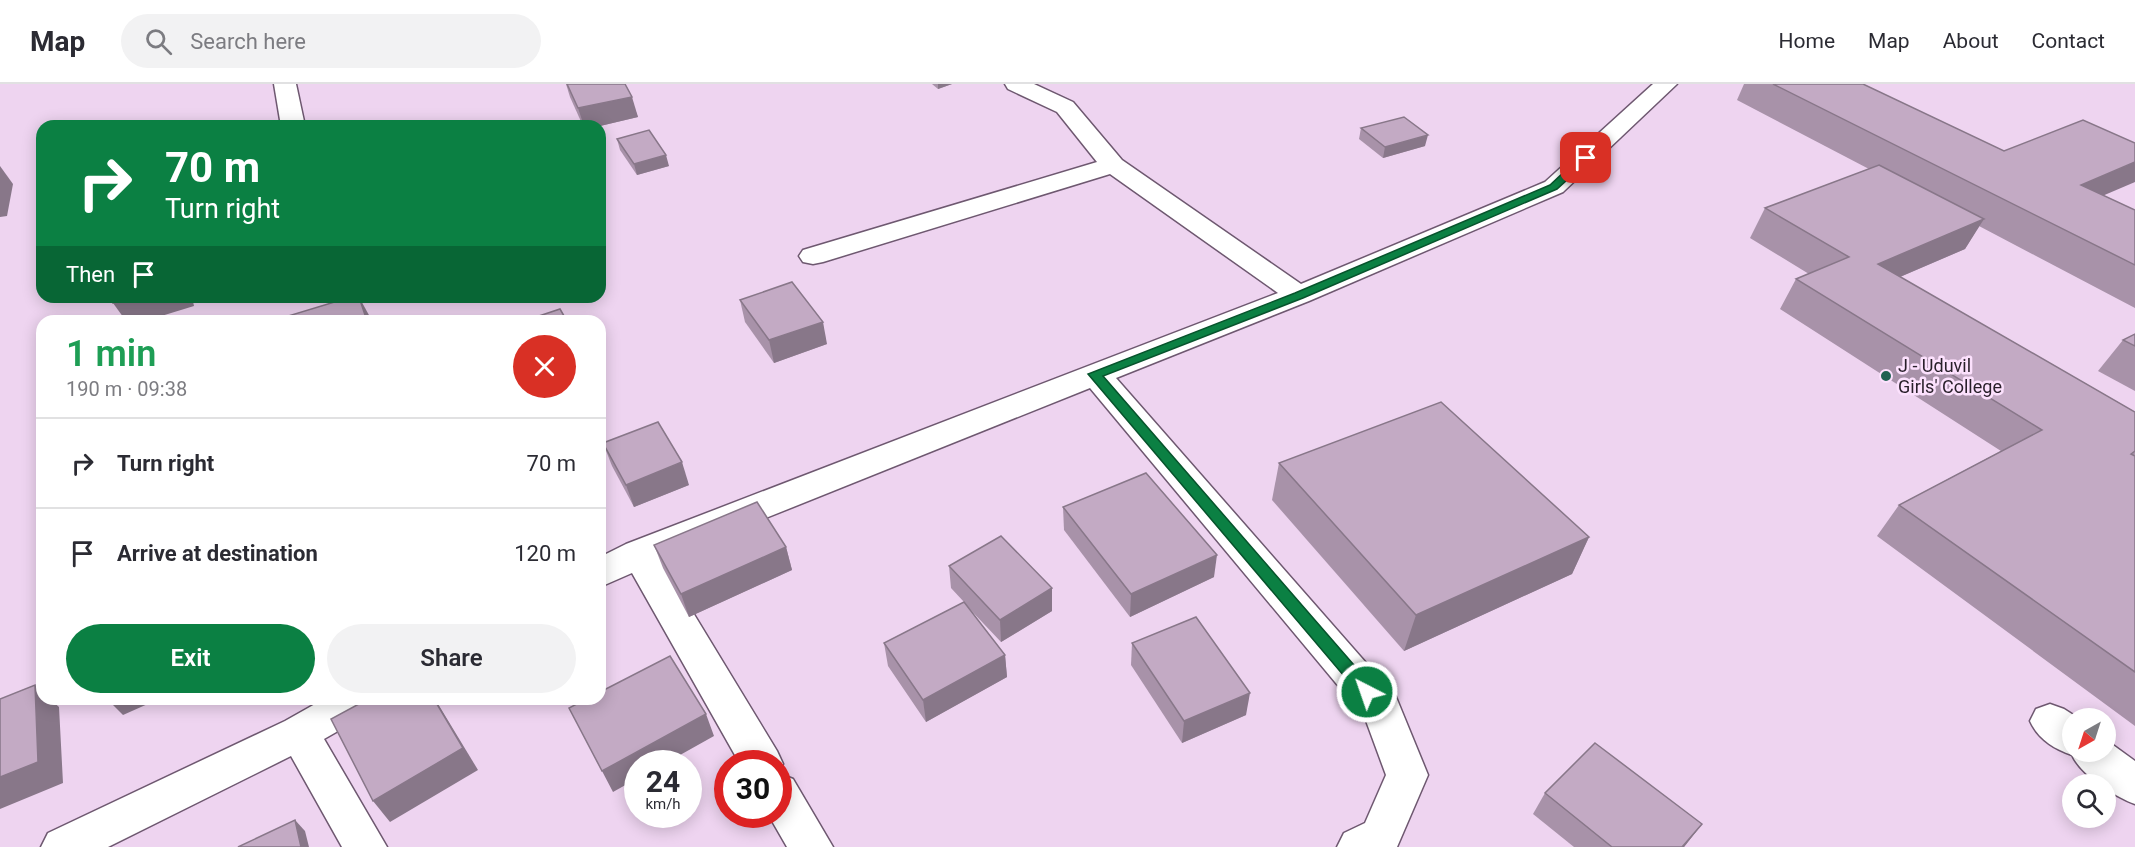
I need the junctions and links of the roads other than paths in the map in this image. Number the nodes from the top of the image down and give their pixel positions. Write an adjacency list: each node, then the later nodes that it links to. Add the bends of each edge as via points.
1 (285, 84): 4 (street)
2 (1016, 84): 5 (street, via 1065,107)
3 (1666, 84): 7 (street, via 1554,187)
4 (292, 120)
5 (1113, 165): 6 (street); 7 (street)
6 (813, 256)
7 (1299, 295): 8 (street)
8 (1095, 374): 9 (street); 20 (street, via 1382,709 1407,775 1380,837)
9 (639, 554): 10 (street); 13 (street)
10 (606, 570)
11 (349, 705): 12 (street)
12 (299, 733): 17 (street); 18 (street)
13 (754, 750)
14 (2104, 762): 15 (street)
15 (2135, 785)
16 (792, 815): 19 (street)
17 (63, 847)
18 (365, 847)
19 (811, 847)
20 (1359, 847)

